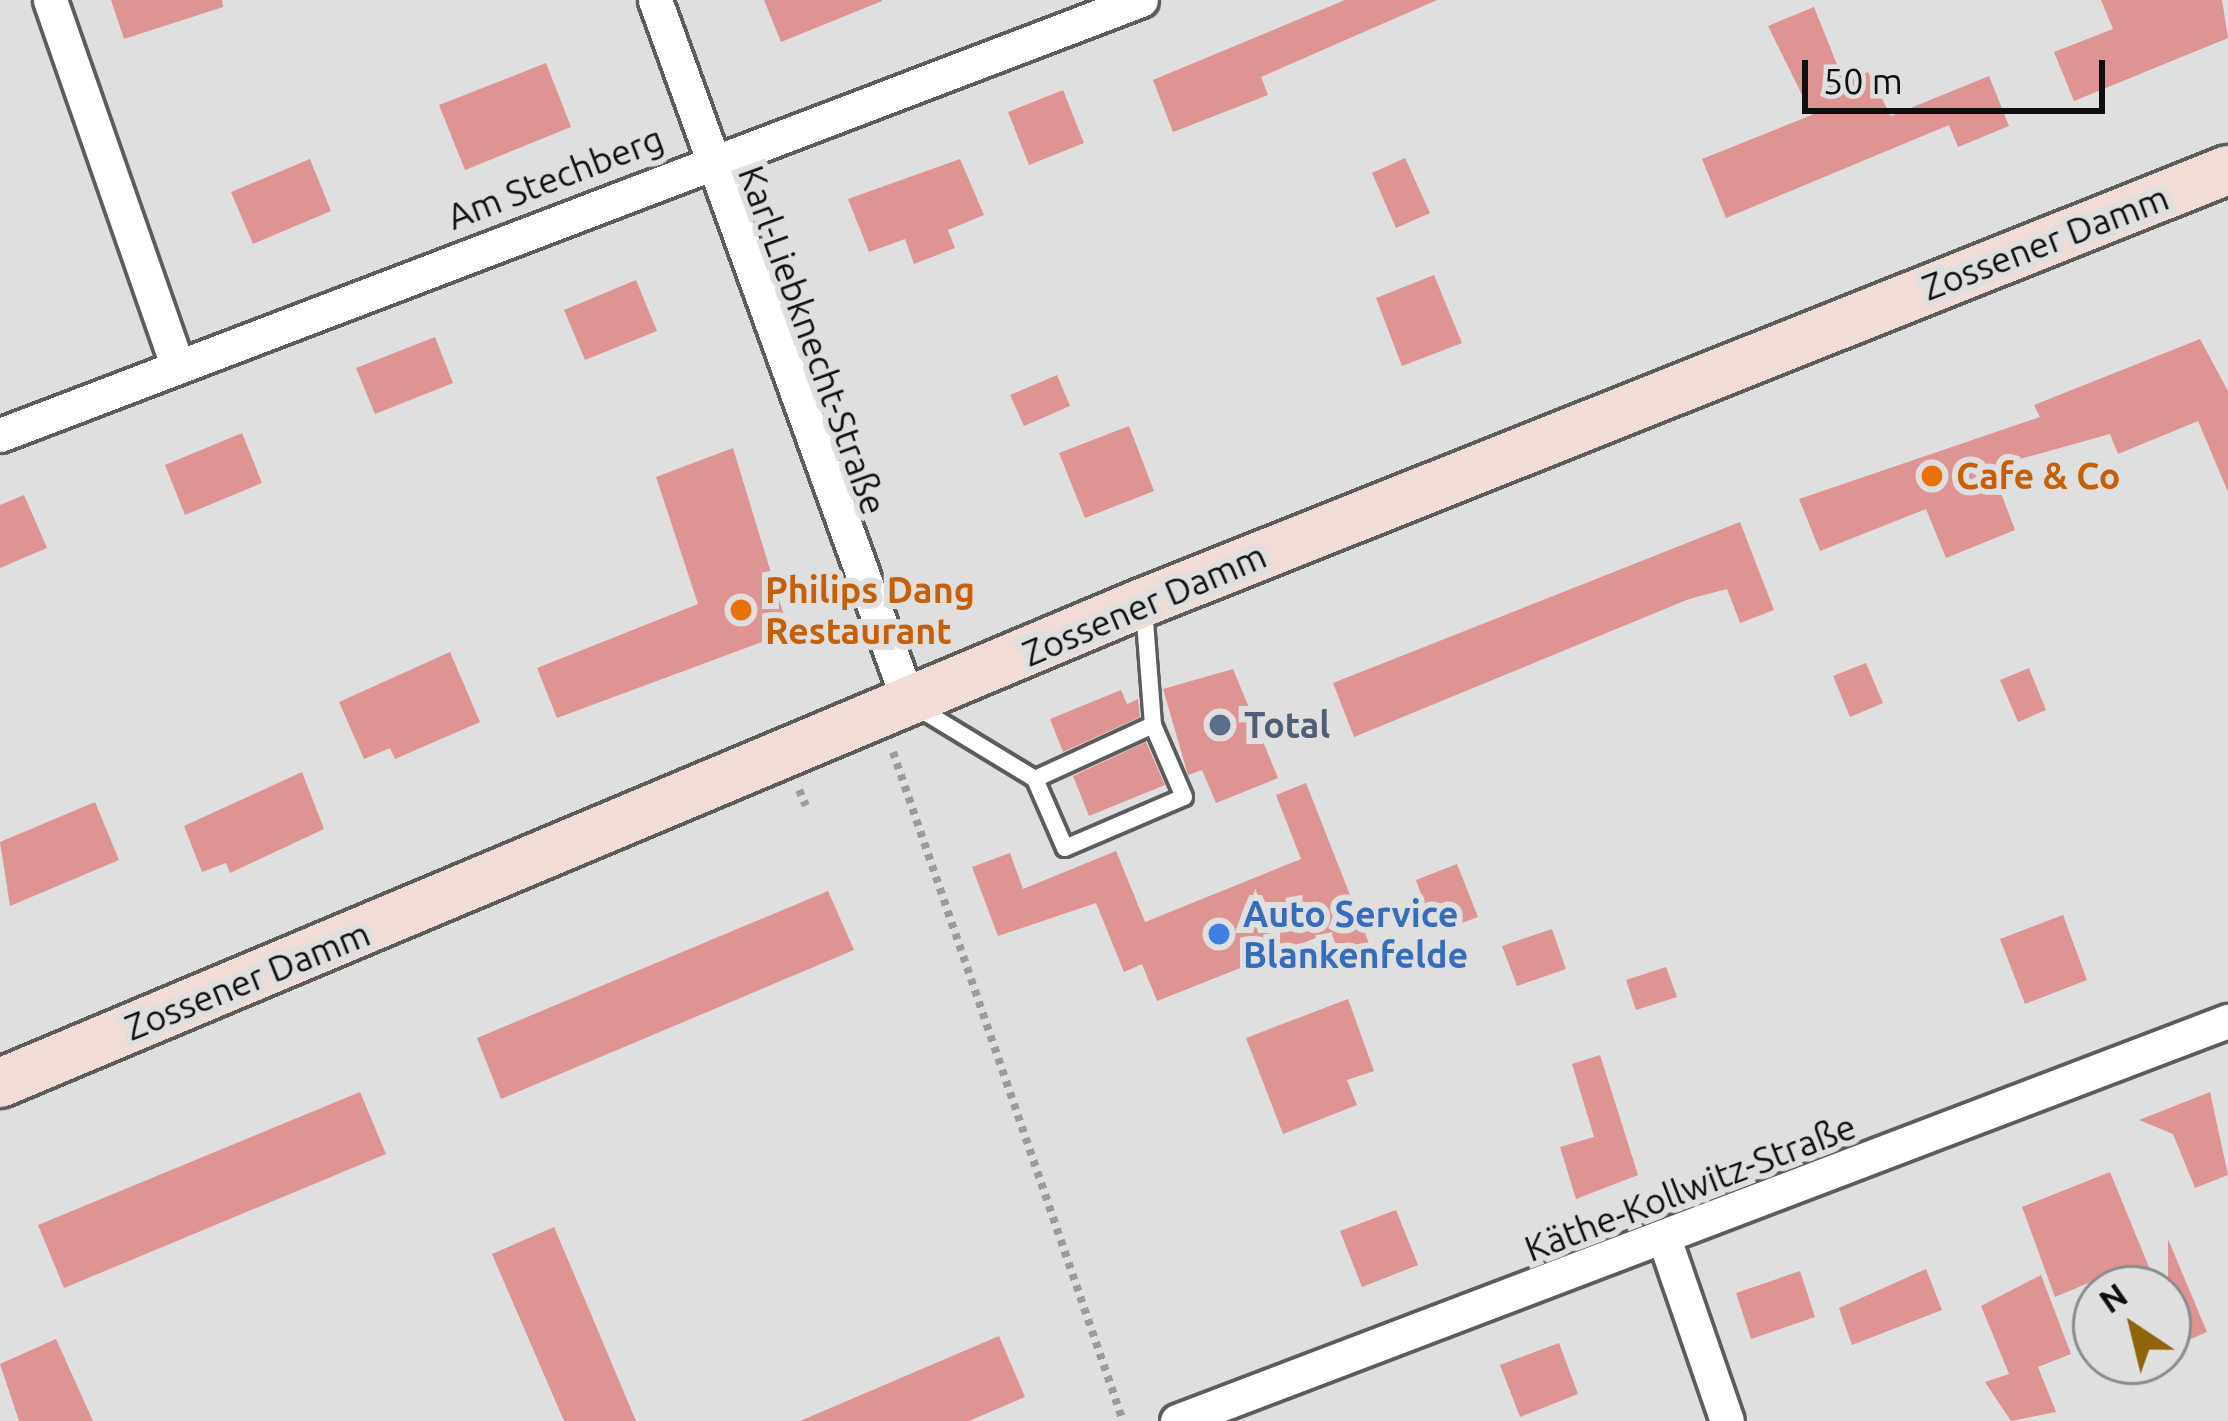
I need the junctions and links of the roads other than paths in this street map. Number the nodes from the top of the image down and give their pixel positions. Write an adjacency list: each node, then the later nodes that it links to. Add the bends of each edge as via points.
1 (50, 0): 6 (street)
2 (655, 0): 4 (street, Karl-Liebknecht-Straße)
3 (1141, 0): 4 (street, Am Stechberg)
4 (707, 161): 6 (street, Am Stechberg); 9 (street, Karl-Liebknecht-Straße)
5 (2228, 170): 8 (main road, Zossener Damm)
6 (176, 362): 7 (street, Am Stechberg)
7 (0, 435)
8 (1142, 603): 9 (main road, Zossener Damm); 10 (lane)
9 (909, 703): 11 (lane); 13 (main road, Zossener Damm)
10 (1153, 725): 11 (lane); 11 (lane, via 1184,797 1065,848)
11 (1035, 778)
12 (2228, 1021): 14 (street, Käthe-Kollwitz-Straße)
13 (0, 1083)
14 (1665, 1241): 15 (street, Käthe-Kollwitz-Straße); 17 (street)
15 (1240, 1410): 16 (street, Käthe-Kollwitz-Straße)
16 (1177, 1421)
17 (1727, 1421)

